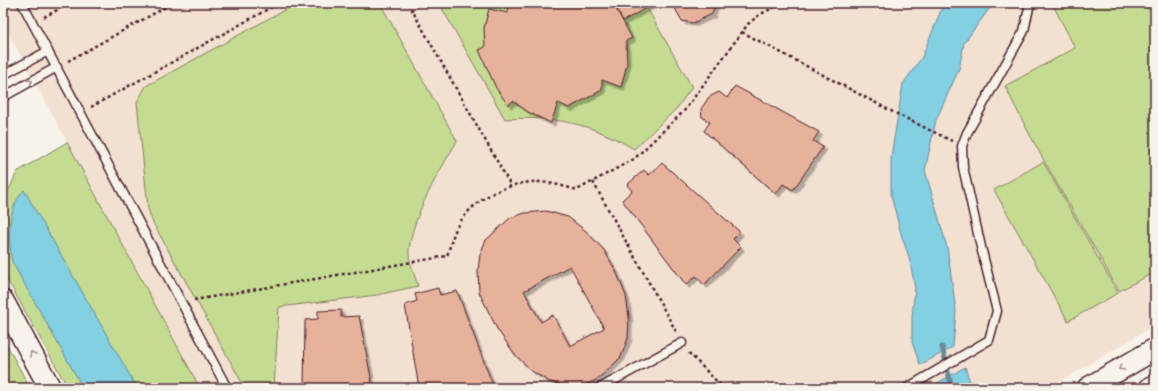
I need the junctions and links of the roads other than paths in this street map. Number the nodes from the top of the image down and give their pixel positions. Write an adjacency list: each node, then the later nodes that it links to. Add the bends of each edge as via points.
1 (22, 3): 3 (lane)
2 (1030, 3): 11 (lane, via 1024,31 962,146 963,167 997,311 989,340)
3 (48, 51): 4 (lane); 5 (lane)
4 (57, 67): 6 (lane, one-way to 4); 13 (lane)
5 (3, 76)
6 (3, 96)
7 (3, 300): 12 (street, one-way to 7)
8 (682, 343): 14 (lane)
9 (1155, 349): 15 (street, one-way to 15)
10 (1155, 386): 16 (main road)
11 (908, 387)
12 (50, 388)
13 (227, 388)
14 (600, 388)
15 (1088, 388)
16 (1151, 388)

